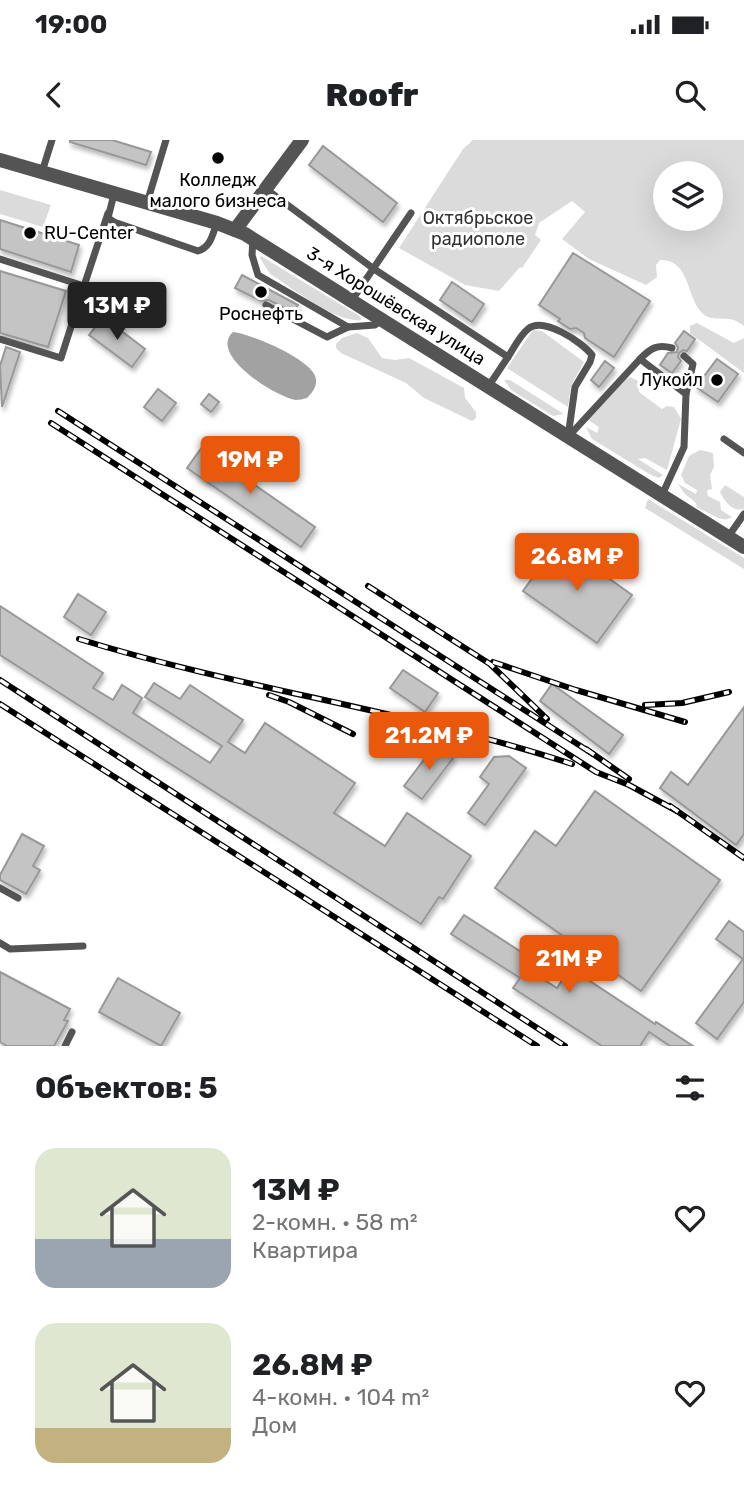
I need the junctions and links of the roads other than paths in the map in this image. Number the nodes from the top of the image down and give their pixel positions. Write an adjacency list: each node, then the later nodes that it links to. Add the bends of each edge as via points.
1 (52, 140): 5 (lane)
2 (166, 140): 8 (lane)
3 (302, 140): 6 (street)
4 (0, 160): 5 (street, 3-я Хорошёвская улица)
5 (42, 173): 7 (street, 3-я Хорошёвская улица)
6 (265, 189): 12 (street); 15 (lane)
7 (114, 194): 8 (street, 3-я Хорошёвская улица); 9 (lane)
8 (146, 203): 11 (street, 3-я Хорошёвская улица)
9 (108, 213): 11 (lane, via 114,222 198,251 210,243); 16 (lane)
10 (411, 213): 15 (lane)
11 (217, 223): 12 (street, 3-я Хорошёвская улица)
12 (236, 230): 13 (street, 3-я Хорошёвская улица)
13 (253, 239): 17 (street, 3-я Хорошёвская улица); 20 (lane, via 258,275)
14 (0, 259): 16 (lane)
15 (374, 268): 17 (lane); 24 (lane)
16 (84, 286): 21 (lane, via 61,358)
17 (352, 300): 19 (street, 3-я Хорошёвская улица)
18 (266, 305): 20 (lane, via 327,337)
19 (382, 320): 20 (lane); 26 (street, 3-я Хорошёвская улица)
20 (348, 327)
21 (0, 339)
22 (672, 348): 25 (lane, via 650,348)
23 (684, 356): 27 (lane, via 693,364)
24 (508, 357): 26 (lane); 28 (lane, via 525,331 537,325 558,329 592,355 575,387)
25 (640, 359): 27 (lane); 28 (lane)
26 (488, 387): 28 (street, 3-я Хорошёвская улица)
27 (686, 394): 31 (lane, via 684,447)
28 (568, 436): 31 (street, 3-я Хорошёвская улица)
29 (724, 439): 30 (lane)
30 (744, 453)
31 (662, 495): 33 (street, 3-я Хорошёвская улица)
32 (744, 514): 33 (lane)
33 (728, 537): 34 (street, 3-я Хорошёвская улица)
34 (744, 547)
35 (0, 888): 36 (lane)
36 (18, 898)
37 (0, 943): 38 (lane, via 10,949)
38 (83, 946)
39 (72, 1032): 40 (lane)
40 (65, 1046)

